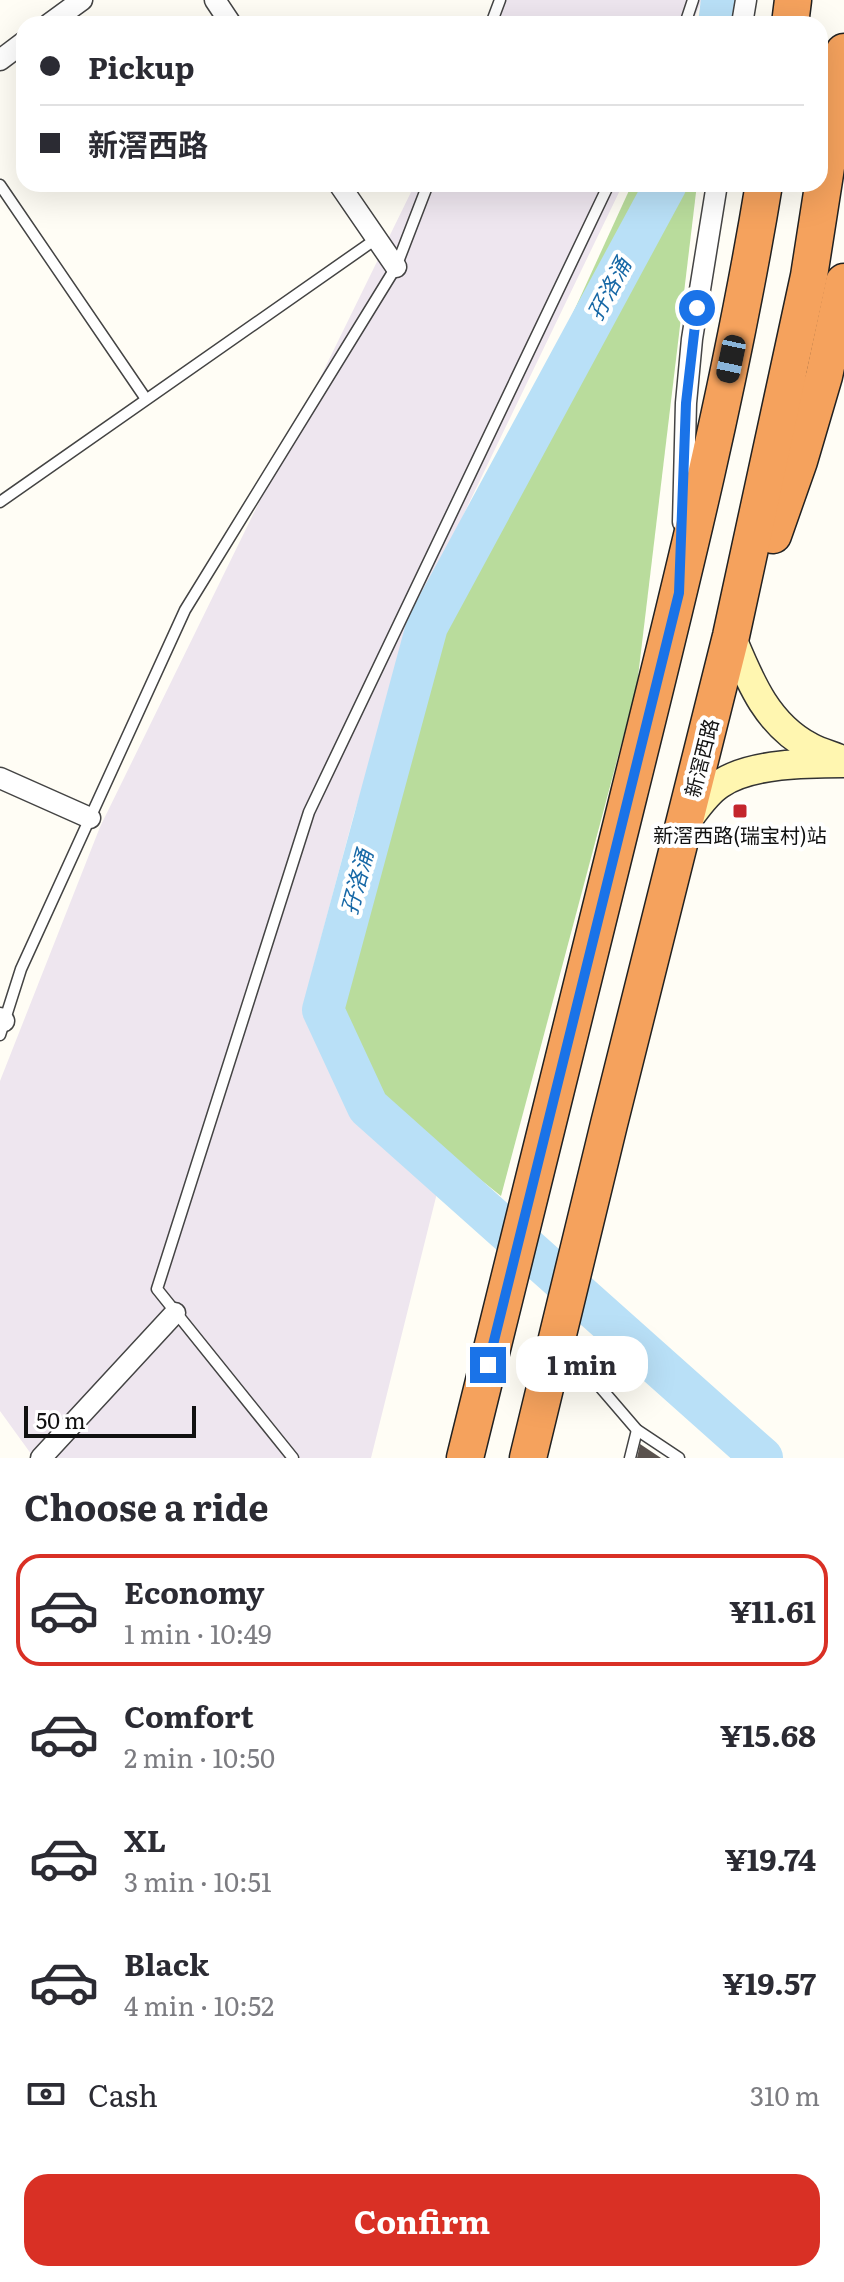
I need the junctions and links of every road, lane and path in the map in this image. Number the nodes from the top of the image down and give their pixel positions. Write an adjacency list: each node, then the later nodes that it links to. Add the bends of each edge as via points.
1 (82, 0): 2 (street)
2 (60, 16)
3 (844, 52): 12 (highway, 新滘西路)
4 (0, 185): 13 (lane)
5 (344, 192): 10 (street)
6 (425, 192): 11 (lane)
7 (605, 192): 22 (lane, via 309,812 157,1289)
8 (716, 192): 15 (street, via 692,339)
9 (763, 192): 15 (highway)
10 (376, 239): 11 (street); 13 (lane)
11 (396, 267): 19 (lane, via 185,610)
12 (827, 279): 16 (highway, 新滘西路)
13 (146, 399): 14 (lane)
14 (0, 502)
15 (679, 593): 27 (highway)
16 (731, 636): 17 (street, via 749,680 785,730); 20 (highway, 新滘西路)
17 (844, 762): 20 (street, via 798,763 739,774 719,784)
18 (0, 778): 19 (street)
19 (90, 818): 21 (lane)
20 (686, 823): 23 (highway, 新滘西路)
21 (1, 1024)
22 (175, 1313): 25 (street); 26 (lane)
23 (557, 1337): 24 (lane); 28 (highway, 新滘西路)
24 (637, 1430): 29 (lane); 30 (lane)
25 (41, 1458)
26 (293, 1458)
27 (465, 1458)
28 (528, 1458)
29 (630, 1458)
30 (679, 1458)

